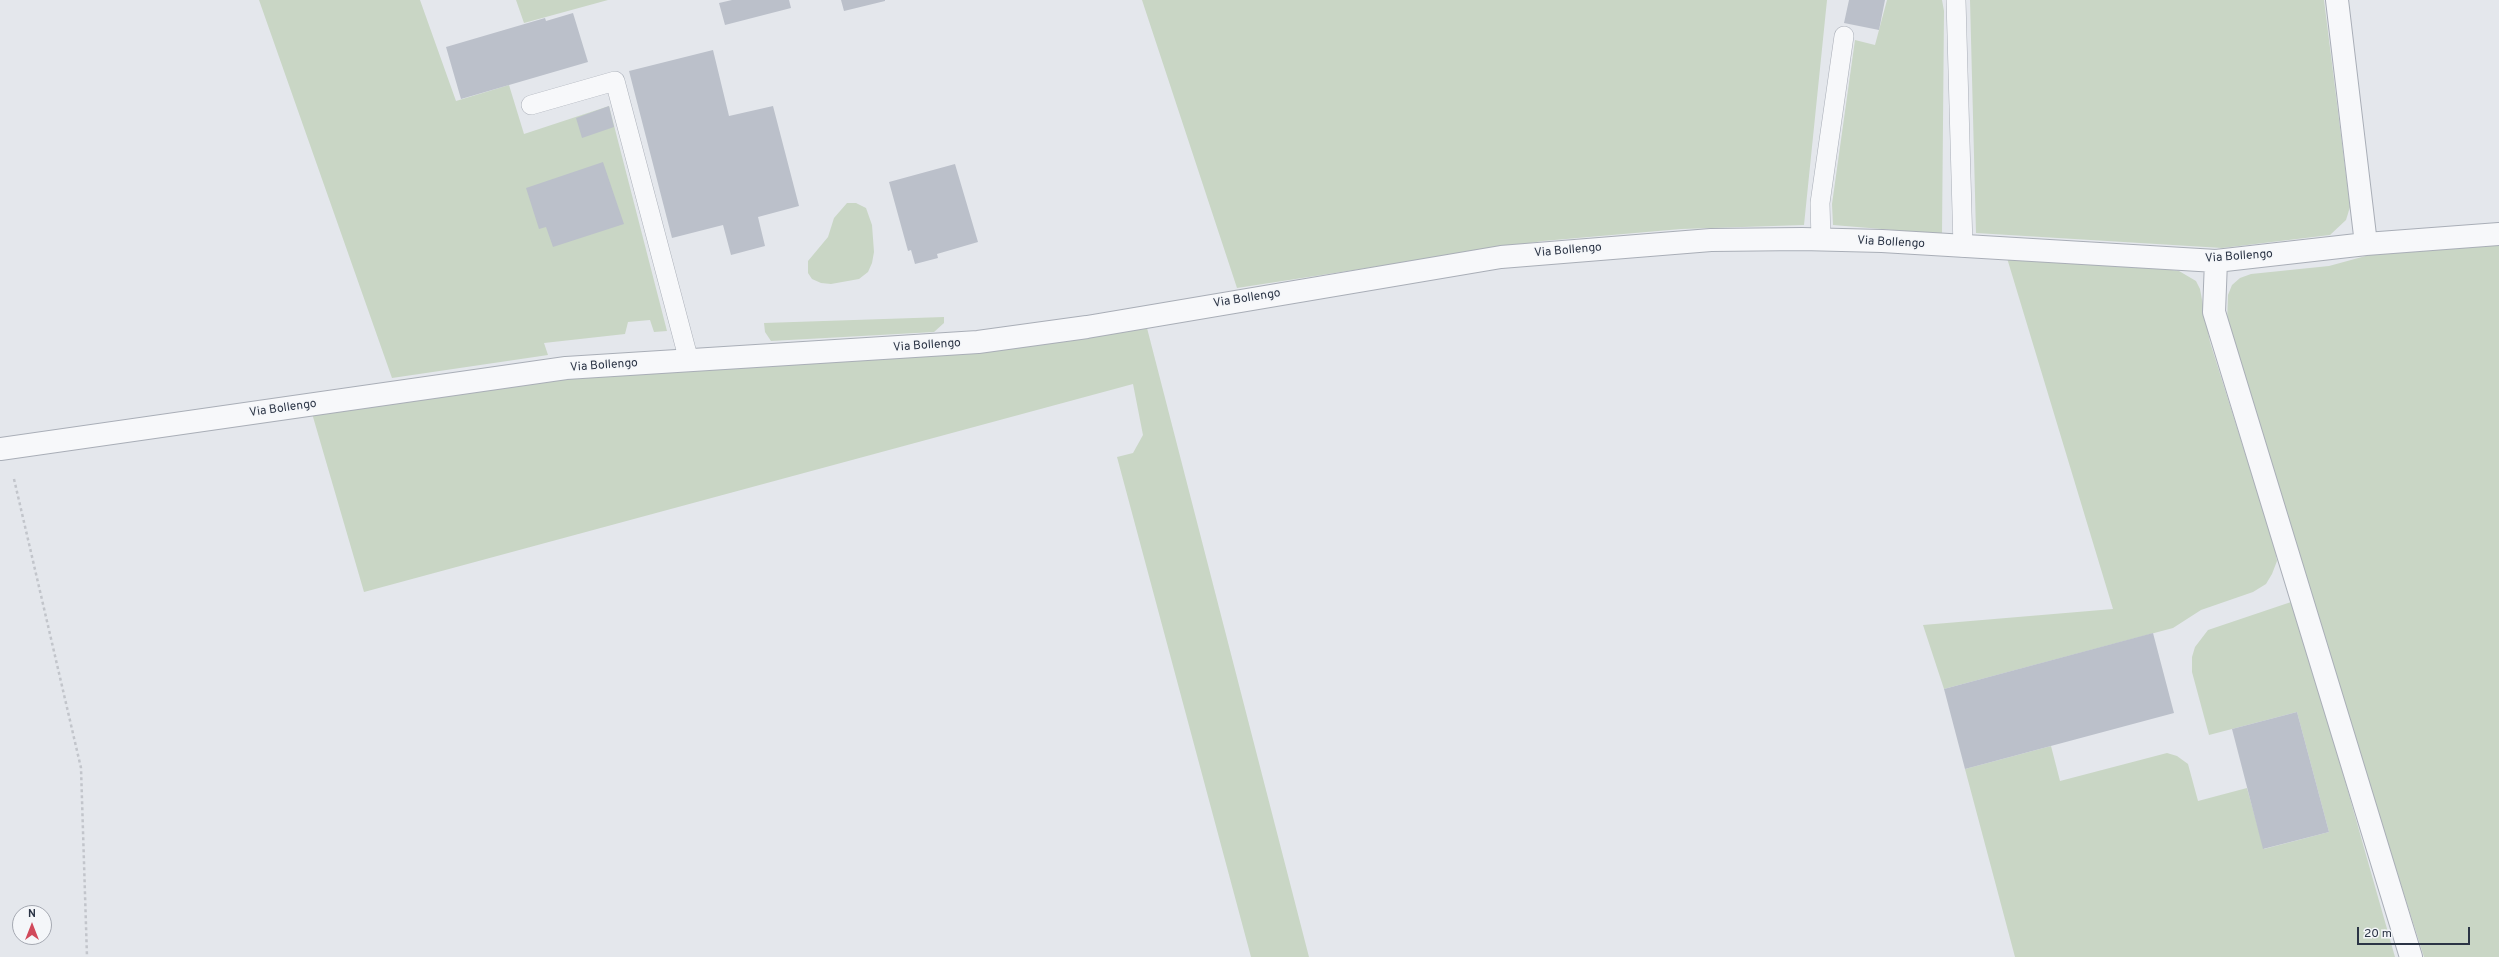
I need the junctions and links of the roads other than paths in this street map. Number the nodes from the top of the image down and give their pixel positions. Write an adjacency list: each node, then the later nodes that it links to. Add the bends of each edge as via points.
1 (1956, 0): 8 (lane)
2 (2337, 0): 7 (street)
3 (1844, 36): 6 (lane, via 1820,203)
4 (531, 105): 10 (lane, via 615,81)
5 (2499, 234): 7 (street, Via Bollengo)
6 (1821, 240): 8 (street, Via Bollengo, via 1882,241); 10 (street, Via Bollengo, via 1711,240 1501,257 1087,327 978,342)
7 (2366, 244): 9 (street, Via Bollengo)
8 (1963, 247): 9 (street, Via Bollengo)
9 (2216, 261): 12 (street, via 2214,312)
10 (689, 361): 11 (street, Via Bollengo, via 566,368)
11 (3, 448)
12 (2411, 957)

